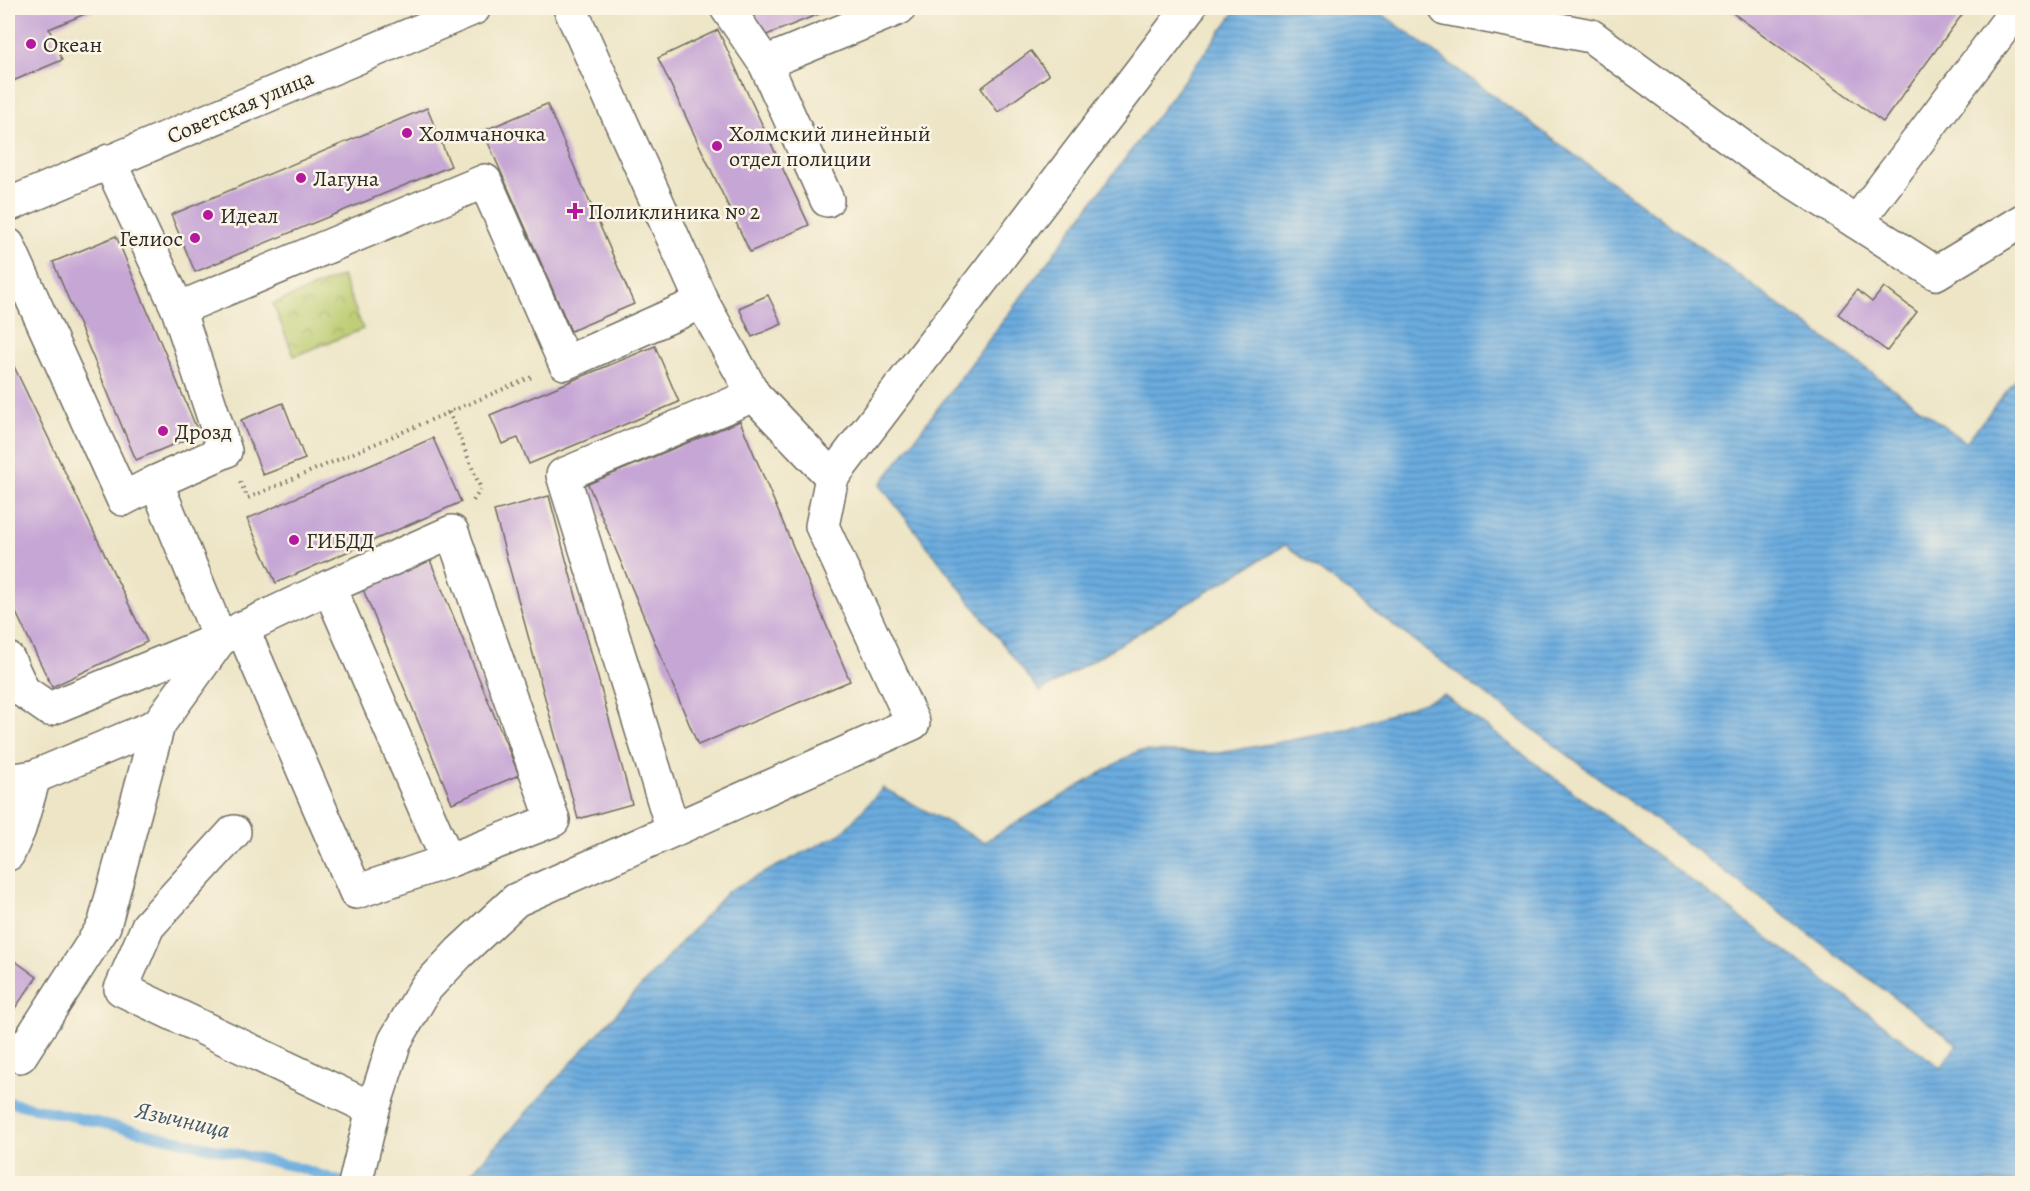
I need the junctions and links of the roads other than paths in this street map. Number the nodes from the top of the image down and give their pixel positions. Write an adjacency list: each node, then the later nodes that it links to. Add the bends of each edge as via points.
1 (474, 8): 9 (street, Советская улица)
2 (570, 8): 15 (street)
3 (727, 8): 8 (street)
4 (899, 8): 8 (street)
5 (1189, 8): 19 (street)
6 (1445, 8): 13 (street, via 1591,36 1760,160)
7 (2018, 8): 13 (street)
8 (765, 63): 10 (street)
9 (109, 161): 11 (street, Советская улица); 17 (street)
10 (827, 200)
11 (8, 205)
12 (2022, 221): 13 (street, via 1936,273)
13 (1857, 222)
14 (8, 245): 16 (street)
15 (702, 302): 17 (street, via 565,363 485,181); 18 (street)
16 (20, 309): 20 (street, via 123,499)
17 (178, 309): 20 (street, via 225,451)
18 (754, 395): 19 (street); 26 (street, via 563,475)
19 (832, 477): 26 (street, via 822,526 913,723)
20 (156, 482): 22 (street)
21 (329, 587): 22 (street); 29 (street); 29 (street, via 452,532 553,820)
22 (231, 633): 23 (street, via 49,710 23,691); 24 (street); 29 (street, via 356,892)
23 (8, 659)
24 (158, 725): 25 (street); 30 (street, via 104,926)
25 (21, 779): 28 (street, via 19,830)
26 (673, 830): 31 (street, via 516,900 460,952 425,989 395,1041)
27 (234, 832): 31 (street, via 148,926 121,989)
28 (8, 854)
29 (448, 861)
30 (20, 1056)
31 (373, 1109): 32 (street)
32 (358, 1174)

